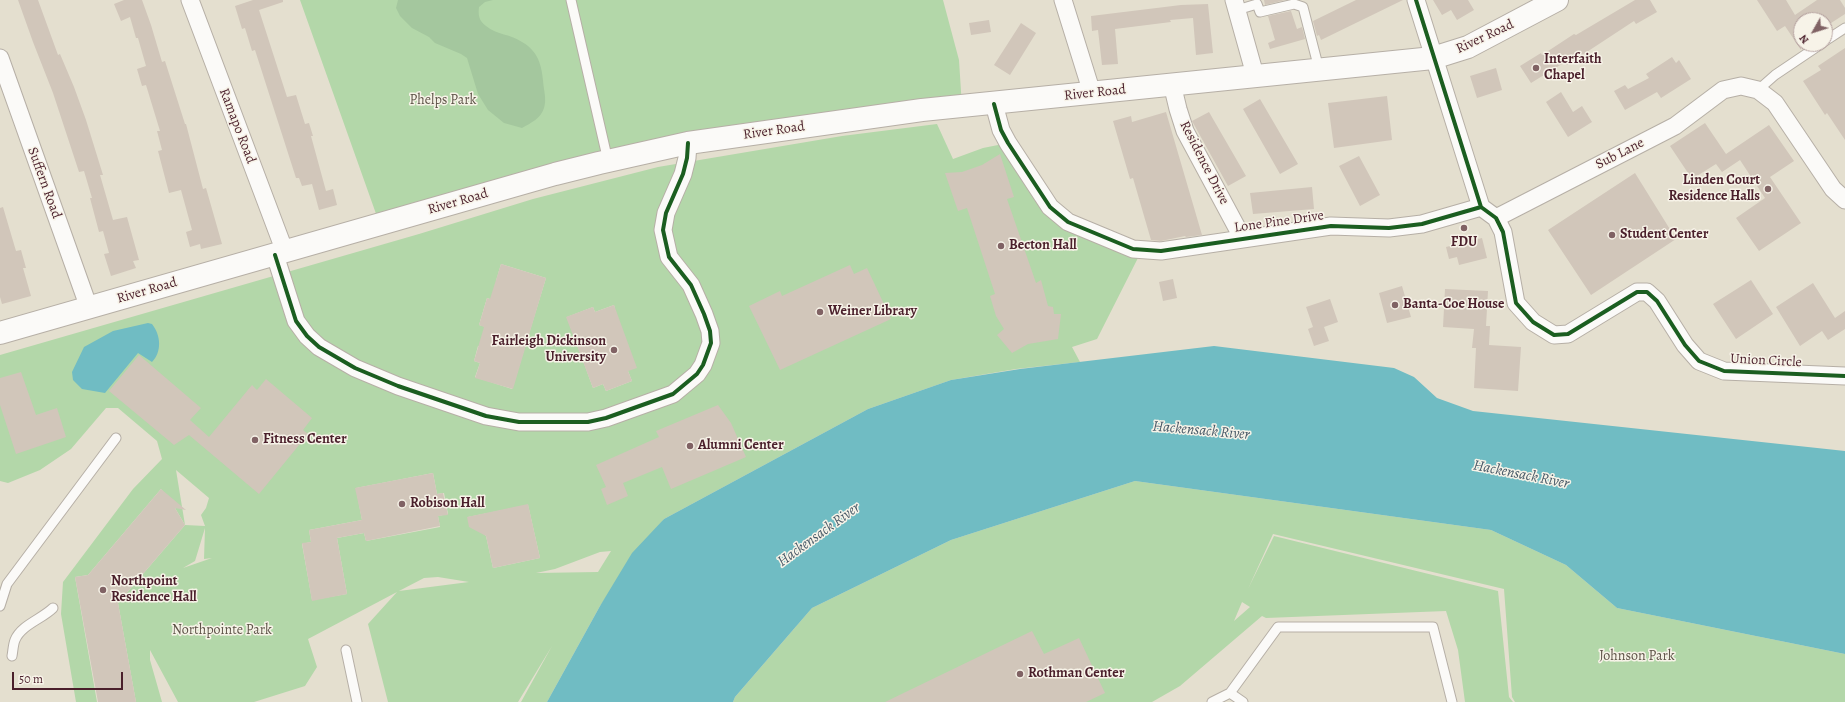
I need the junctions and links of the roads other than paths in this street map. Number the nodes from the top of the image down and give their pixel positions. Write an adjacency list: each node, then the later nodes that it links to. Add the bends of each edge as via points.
1 (190, 0): 24 (street, Ramapo Road)
2 (571, 0): 19 (lane)
3 (1063, 0): 16 (street)
4 (1416, 0): 11 (street)
5 (1545, 3): 11 (main road, River Road, via 1468,48)
6 (1235, 5): 12 (lane, via 1257,4 1260,12 1294,4 1304,7); 13 (street)
7 (1845, 28): 8 (lane)
8 (1833, 36)
9 (1809, 52): 15 (lane)
10 (0, 58): 25 (street, Suffern Road)
11 (1433, 58): 12 (main road, River Road); 21 (street)
12 (1320, 69): 13 (main road, River Road)
13 (1255, 75): 14 (main road, River Road)
14 (1172, 84): 16 (main road, River Road); 23 (street, Residence Drive, via 1185,131)
15 (1758, 90): 20 (street, via 1775,103 1833,189); 22 (street, Sub Lane, via 1741,86 1723,90 1675,126)
16 (1092, 93): 17 (main road, River Road)
17 (994, 104): 18 (main road, River Road, via 922,110); 23 (street, Lone Pine Drive, via 1001,130 1011,149 1050,207 1068,222 1133,249 1161,251)
18 (688, 143): 19 (main road, River Road); 24 (street, Ramapo Road, via 683,174 666,213 663,230 669,257 691,285 710,331 711,343 696,376 673,394 606,418 588,422 519,422 464,409 355,368 319,347 307,336 296,320)
19 (608, 160): 24 (main road, River Road)
20 (1845, 200)
21 (1481, 206): 22 (street, Union Circle); 23 (street, Lone Pine Drive, via 1422,224 1388,228 1331,226)
22 (1496, 218): 27 (street, Union Circle, via 1503,232 1516,303 1533,322 1554,335 1568,334 1637,292 1647,292 1657,301 1685,345 1699,361 1724,370)
23 (1243, 239)
24 (280, 253): 25 (main road, River Road)
25 (89, 308): 26 (main road, River Road)
26 (0, 333)
27 (1845, 376)
28 (116, 438): 29 (lane, via 7,584)
29 (0, 606)
30 (53, 608): 32 (lane, via 25,628 16,639)
31 (346, 650): 34 (lane)
32 (12, 656)
33 (1230, 693): 35 (lane); 36 (lane); 37 (lane, via 1278,627 1433,627)
34 (357, 702)
35 (1212, 702)
36 (1243, 702)
37 (1452, 702)

